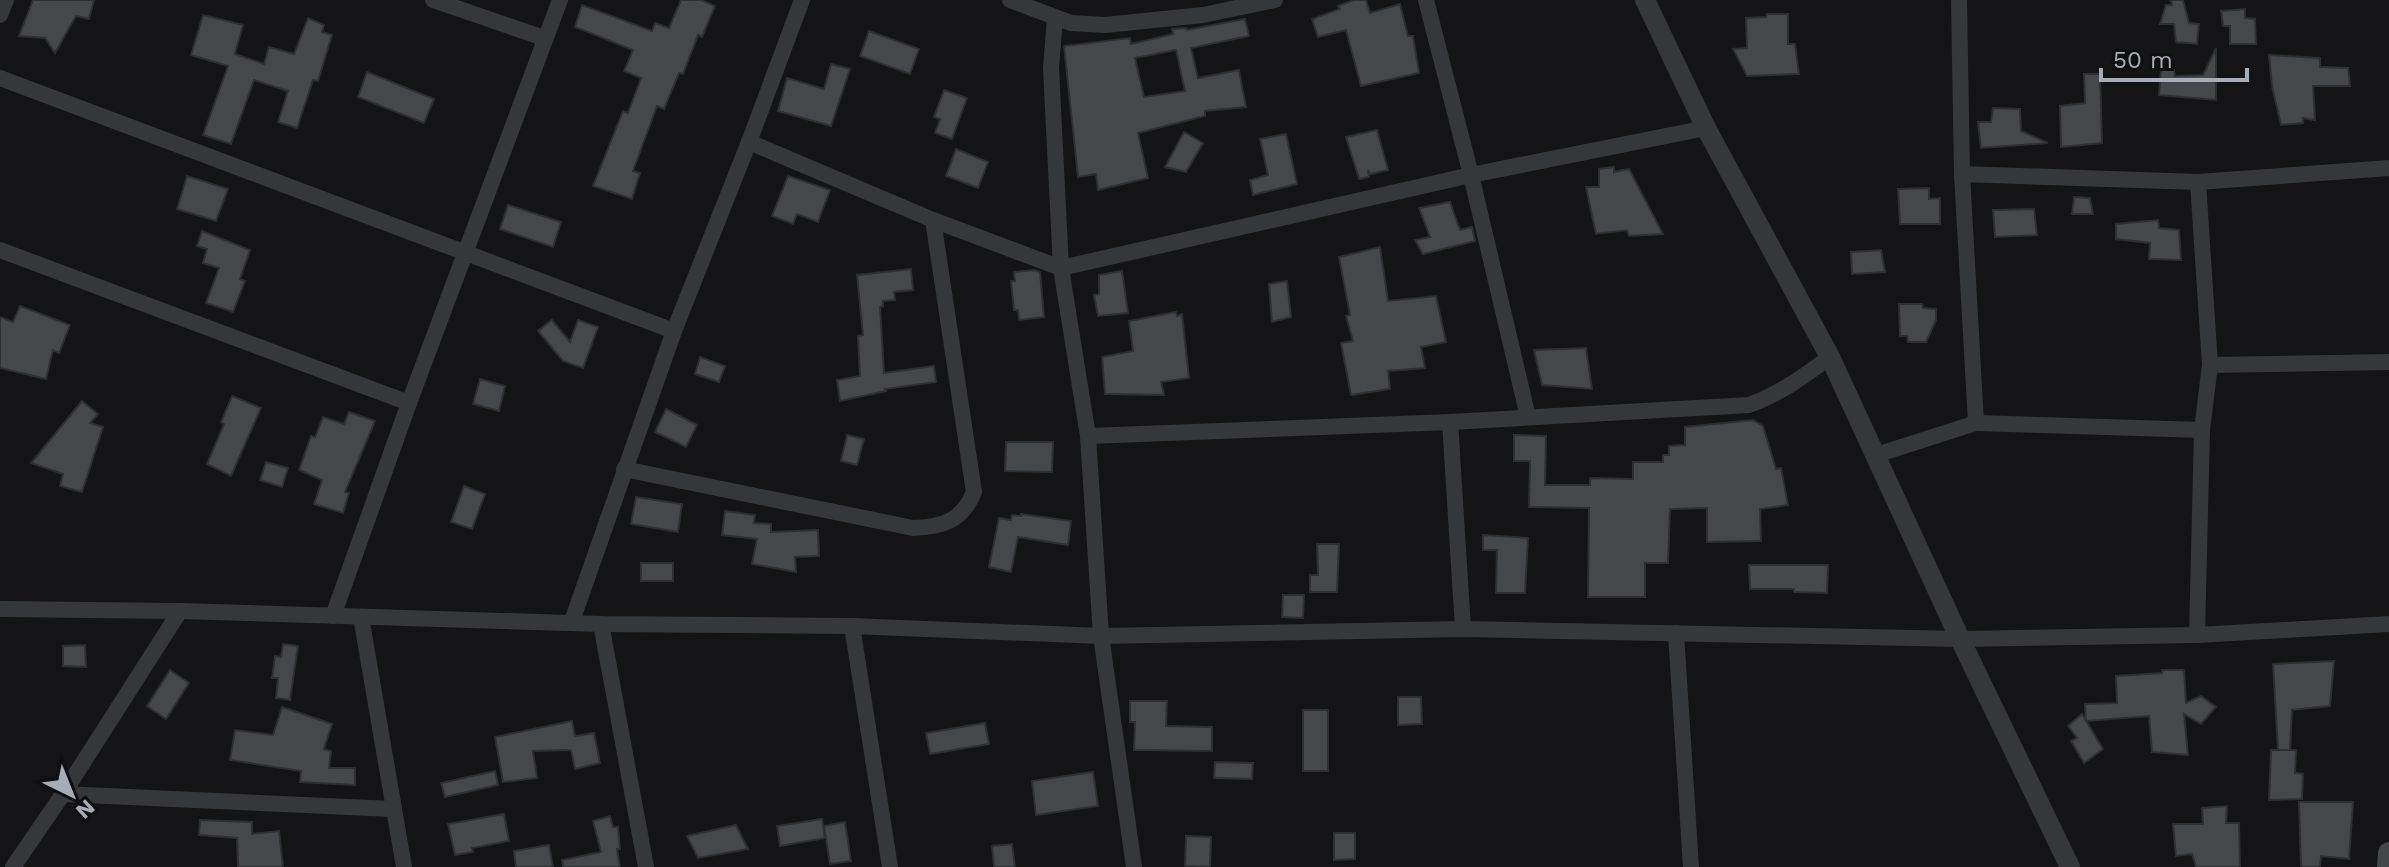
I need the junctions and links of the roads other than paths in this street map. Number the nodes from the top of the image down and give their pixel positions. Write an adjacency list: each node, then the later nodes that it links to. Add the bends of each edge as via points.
1 (6, 0): 11 (street)
2 (433, 0): 13 (street)
3 (560, 0): 13 (street)
4 (802, 0): 16 (street)
5 (1010, 0): 12 (street)
6 (1275, 0): 10 (street)
7 (1426, 0): 19 (street)
8 (1645, 0): 15 (street)
9 (1959, 0): 18 (street)
10 (1202, 7): 12 (street, via 1105,25)
11 (0, 15)
12 (1055, 18): 24 (street, via 1051,68)
13 (544, 38): 23 (street)
14 (0, 78): 23 (street)
15 (1706, 128): 19 (street); 26 (street)
16 (749, 142): 21 (street); 25 (street)
17 (2389, 168): 20 (street)
18 (1962, 174): 20 (street); 32 (street)
19 (1471, 175): 24 (street); 30 (street)
20 (2198, 182): 28 (street)
21 (933, 220): 24 (street); 36 (street, via 974,492 967,509 951,521 913,528)
22 (0, 250): 29 (street)
23 (466, 252): 25 (street); 29 (street)
24 (1061, 268): 34 (street)
25 (674, 331): 36 (street)
26 (1830, 357): 30 (street, via 1797,382 1749,405); 35 (street)
27 (2389, 362): 28 (street)
28 (2210, 365): 33 (street)
29 (409, 403): 39 (street)
30 (1528, 417): 31 (street)
31 (1450, 422): 34 (street); 45 (street)
32 (1976, 423): 33 (street); 35 (street)
33 (2202, 430): 47 (street)
34 (1088, 436): 48 (street)
35 (1876, 455): 49 (street)
36 (624, 469): 41 (street)
37 (0, 609): 38 (street)
38 (180, 611): 39 (street); 50 (street)
39 (333, 616): 40 (street)
40 (361, 617): 41 (street); 51 (street)
41 (572, 621): 42 (street)
42 (601, 624): 44 (street); 55 (street)
43 (2389, 624): 47 (street)
44 (852, 626): 48 (street); 56 (street)
45 (1463, 629): 46 (street); 48 (street)
46 (1676, 633): 49 (street); 58 (street)
47 (2197, 635): 49 (street)
48 (1101, 636): 57 (street)
49 (1960, 639): 59 (street)
50 (63, 794): 51 (street); 53 (street)
51 (393, 809): 54 (street)
52 (2389, 853): 60 (main road)
53 (13, 867)
54 (404, 867)
55 (646, 867)
56 (890, 867)
57 (1134, 867)
58 (1691, 867)
59 (2070, 867)
60 (2388, 867)

